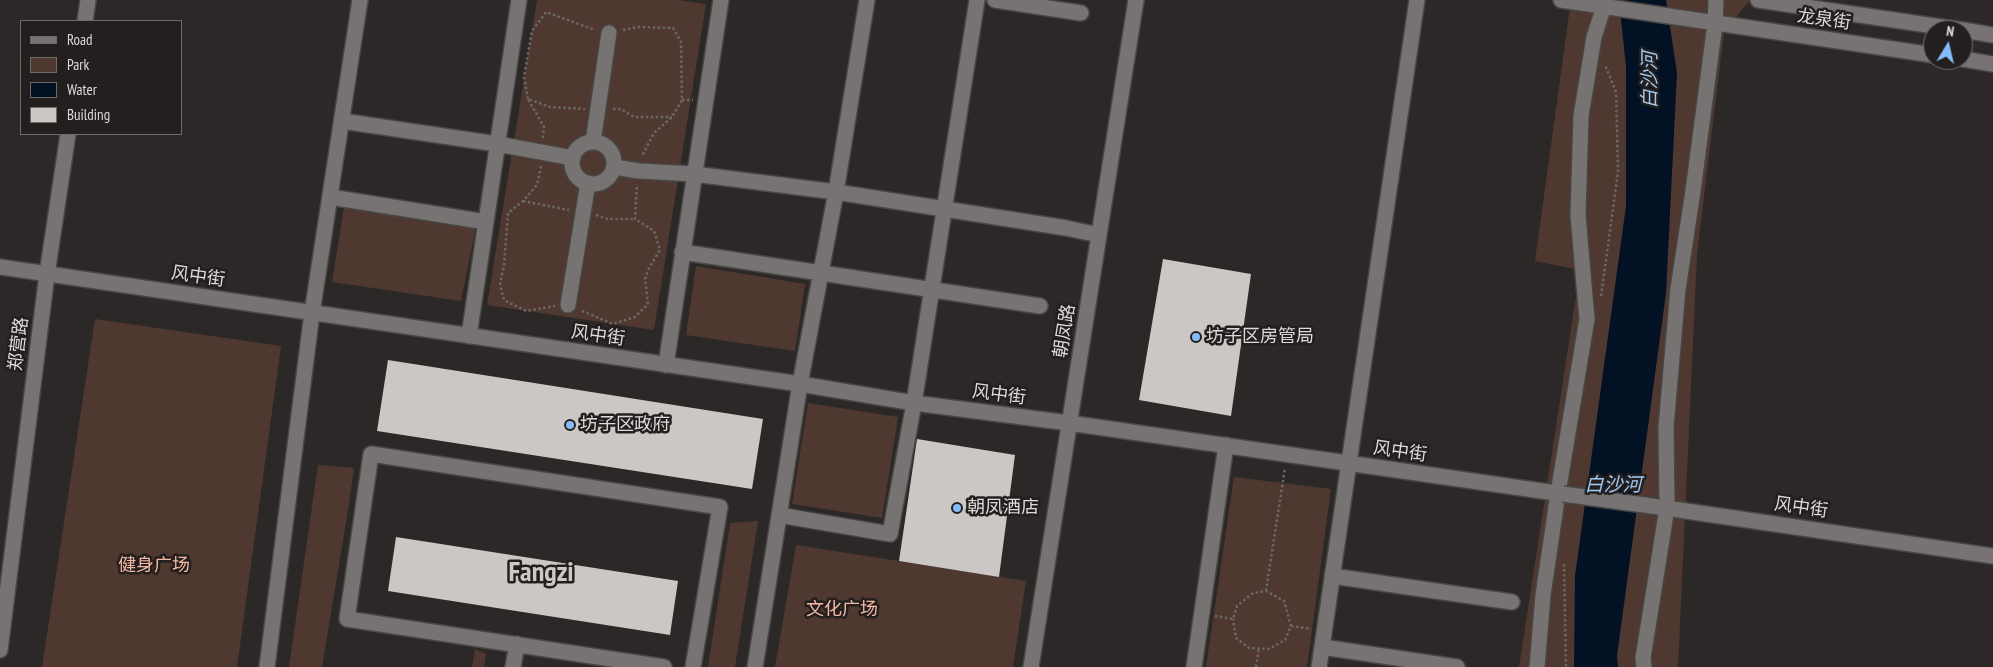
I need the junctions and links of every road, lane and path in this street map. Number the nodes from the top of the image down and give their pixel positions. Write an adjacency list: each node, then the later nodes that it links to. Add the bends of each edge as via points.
1 (88, 0): 15 (street)
2 (360, 0): 24 (street)
3 (519, 0): 27 (street)
4 (721, 0): 30 (street)
5 (867, 0): 32 (street)
6 (977, 0): 34 (street)
7 (995, 0): 14 (street)
8 (1136, 0): 36 (street, 朝凤路)
9 (1417, 0): 52 (street)
10 (1561, 0): 13 (street, 龙泉街)
11 (1716, 0): 16 (street)
12 (1758, 0): 17 (street, 龙泉街)
13 (1605, 6): 16 (street, 龙泉街); 53 (street, via 1594,36 1581,116 1578,215 1587,319)
14 (1081, 12)
15 (85, 20)
16 (1715, 24): 21 (street, 龙泉街); 54 (street, via 1678,288)
17 (1923, 24)
18 (1973, 31): 20 (street, 龙泉街)
19 (609, 33): 26 (street)
20 (1993, 34)
21 (1923, 54)
22 (1973, 61): 23 (street)
23 (1993, 64)
24 (342, 122): 27 (street); 33 (street)
25 (68, 135): 40 (street, 郑营路)
26 (593, 142): 28 (street, via 580,147); 29 (street, via 609,149)
27 (498, 144): 28 (street); 35 (street)
28 (573, 158): 31 (street, via 577,176)
29 (614, 167): 30 (street); 31 (street, via 607,178)
30 (694, 174): 32 (street); 37 (street)
31 (588, 183): 42 (street)
32 (836, 192): 34 (street); 39 (street)
33 (330, 197): 35 (street); 44 (street)
34 (944, 208): 36 (street); 41 (street)
35 (486, 222): 45 (street)
36 (1099, 235): 49 (street, 朝凤路)
37 (682, 252): 39 (street); 46 (street)
38 (0, 267): 40 (street, 风中街)
39 (821, 273): 41 (street); 47 (street)
40 (47, 274): 44 (street, 风中街); 66 (street, 郑营路)
41 (931, 289): 43 (street); 48 (street)
42 (568, 305)
43 (1040, 306)
44 (312, 313): 45 (street, 风中街); 67 (street)
45 (469, 336): 46 (street, 风中街)
46 (666, 365): 47 (street, 风中街)
47 (800, 384): 48 (street, 风中街); 55 (street)
48 (914, 403): 49 (street, 风中街); 55 (street, via 890,534)
49 (1069, 423): 50 (street, 风中街); 72 (street, 朝凤路)
50 (1226, 446): 51 (street, 风中街); 60 (street)
51 (1287, 454): 52 (street, 风中街); 58 (path)
52 (1348, 463): 53 (street, 风中街); 57 (street)
53 (1560, 493): 54 (street, 风中街, bridge); 77 (street)
54 (1663, 507): 56 (street, 风中街); 78 (street)
55 (779, 514): 71 (street)
56 (1993, 556)
57 (1332, 576): 59 (street); 63 (street)
58 (1266, 591): 61 (path, via 1253,593 1237,606); 62 (path, via 1284,601)
59 (1512, 602)
60 (1201, 614): 61 (path); 73 (street)
61 (1233, 619): 65 (path, via 1236,638 1249,648)
62 (1291, 626): 63 (path); 65 (path, via 1285,640 1269,649)
63 (1323, 639): 75 (street); 76 (street)
64 (516, 644): 68 (street); 69 (street); 70 (street, via 347,619 371,454 720,507)
65 (1259, 648): 74 (path)
66 (0, 650)
67 (267, 667)
68 (513, 667)
69 (664, 667)
70 (693, 667)
71 (755, 667)
72 (1031, 667)
73 (1194, 667)
74 (1256, 667)
75 (1319, 667)
76 (1457, 667)
77 (1536, 667)
78 (1644, 667)

